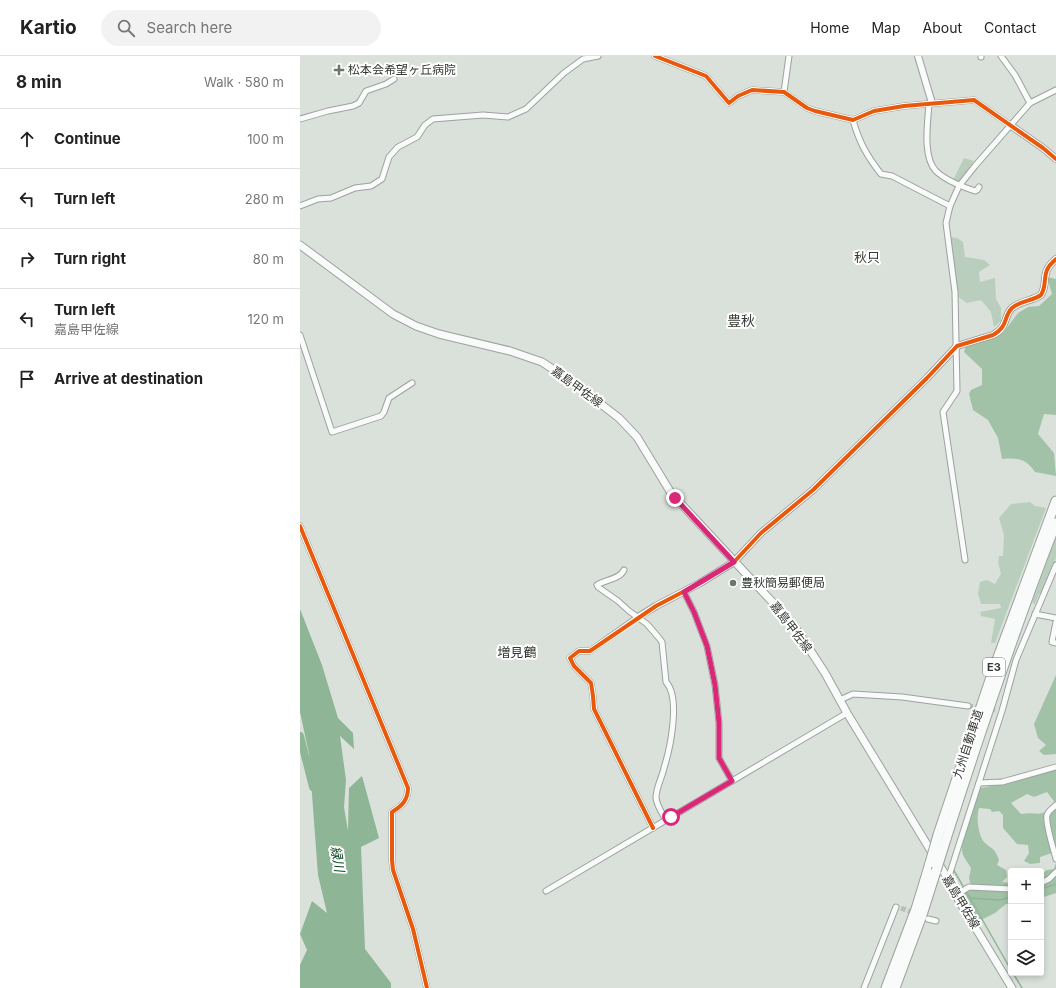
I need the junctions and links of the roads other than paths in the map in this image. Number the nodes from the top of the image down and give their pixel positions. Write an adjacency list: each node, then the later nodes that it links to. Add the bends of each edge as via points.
1 (598, 56): 17 (street, via 583,60 564,73 526,109 508,117 483,115 433,119 417,137 398,147 389,157 382,179 371,186 355,188 331,198 318,199)
2 (655, 56): 8 (street, via 706,76 729,103 752,90)
3 (789, 56): 8 (street)
4 (918, 56): 9 (street)
5 (1001, 56): 10 (street, via 1016,75)
6 (394, 80): 11 (street, via 366,91 359,103 353,106)
7 (1056, 90): 10 (street)
8 (784, 92): 12 (street, via 807,108)
9 (931, 103): 12 (street, via 874,111); 13 (street, via 974,100); 15 (street, via 927,142 931,164 936,171)
10 (1030, 103): 13 (street)
11 (300, 119)
12 (853, 120): 18 (street, via 858,138 881,174 892,176)
13 (1010, 125): 14 (street); 15 (street)
14 (1056, 159)
15 (959, 186): 16 (street, via 975,191); 18 (street)
16 (979, 187)
17 (300, 206)
18 (950, 206): 22 (street, via 946,223 955,292)
19 (300, 245): 28 (main road, 嘉島甲佐線, via 377,303 416,326 542,362 571,381 626,425 637,437 671,494)
20 (1056, 259): 22 (street, via 1046,270 1041,295 1012,308 1002,329 993,335)
21 (300, 335): 23 (street, via 332,432 381,416 389,398)
22 (957, 346): 27 (street, via 957,391 943,412); 28 (street, via 814,490 761,533)
23 (412, 383)
24 (1056, 501): 46 (highway, 九州自動車道 / E3, via 994,668)
25 (1056, 523): 46 (highway, 九州自動車道 / E3)
26 (300, 526): 57 (street, via 408,788 408,797 392,812 392,860)
27 (965, 560)
28 (734, 562): 31 (street); 37 (main road, 嘉島甲佐線, via 797,630)
29 (1056, 566): 32 (street)
30 (624, 570): 33 (street, via 619,576 597,585)
31 (684, 592): 33 (street); 41 (street, via 707,646 715,685 719,758)
32 (1035, 614): 34 (street); 42 (street, via 1016,660)
33 (638, 617): 44 (street, via 662,642 666,682 669,685 674,709 665,768 656,796); 45 (street, via 590,651 579,652 570,658 574,666 591,683 594,709)
34 (1056, 618)
35 (1056, 622): 36 (street, via 1052,642)
36 (1056, 643)
37 (840, 700): 38 (street, via 854,694 902,697); 39 (main road, 嘉島甲佐線)
38 (968, 706)
39 (847, 713): 41 (street); 49 (main road, 嘉島甲佐線)
40 (1056, 767): 42 (street, via 1002,782)
41 (732, 781): 44 (street)
42 (979, 783): 49 (street)
43 (1056, 805): 47 (street, via 1047,815)
44 (666, 820): 45 (street)
45 (653, 828): 52 (street)
46 (942, 837): 59 (highway, 九州自動車道 / E3, bridge, via 930,863); 60 (highway, 九州自動車道 / E3, bridge, via 936,871)
47 (1056, 860)
48 (1056, 872): 50 (street)
49 (948, 879): 53 (main road, 嘉島甲佐線)
50 (1044, 882)
51 (1008, 889): 53 (street, via 969,887)
52 (546, 891)
53 (958, 894): 61 (main road, 嘉島甲佐線)
54 (896, 907): 58 (street)
55 (928, 919): 56 (street)
56 (936, 921)
57 (427, 988)
58 (864, 988)
59 (886, 988)
60 (894, 988)
61 (1012, 988)

